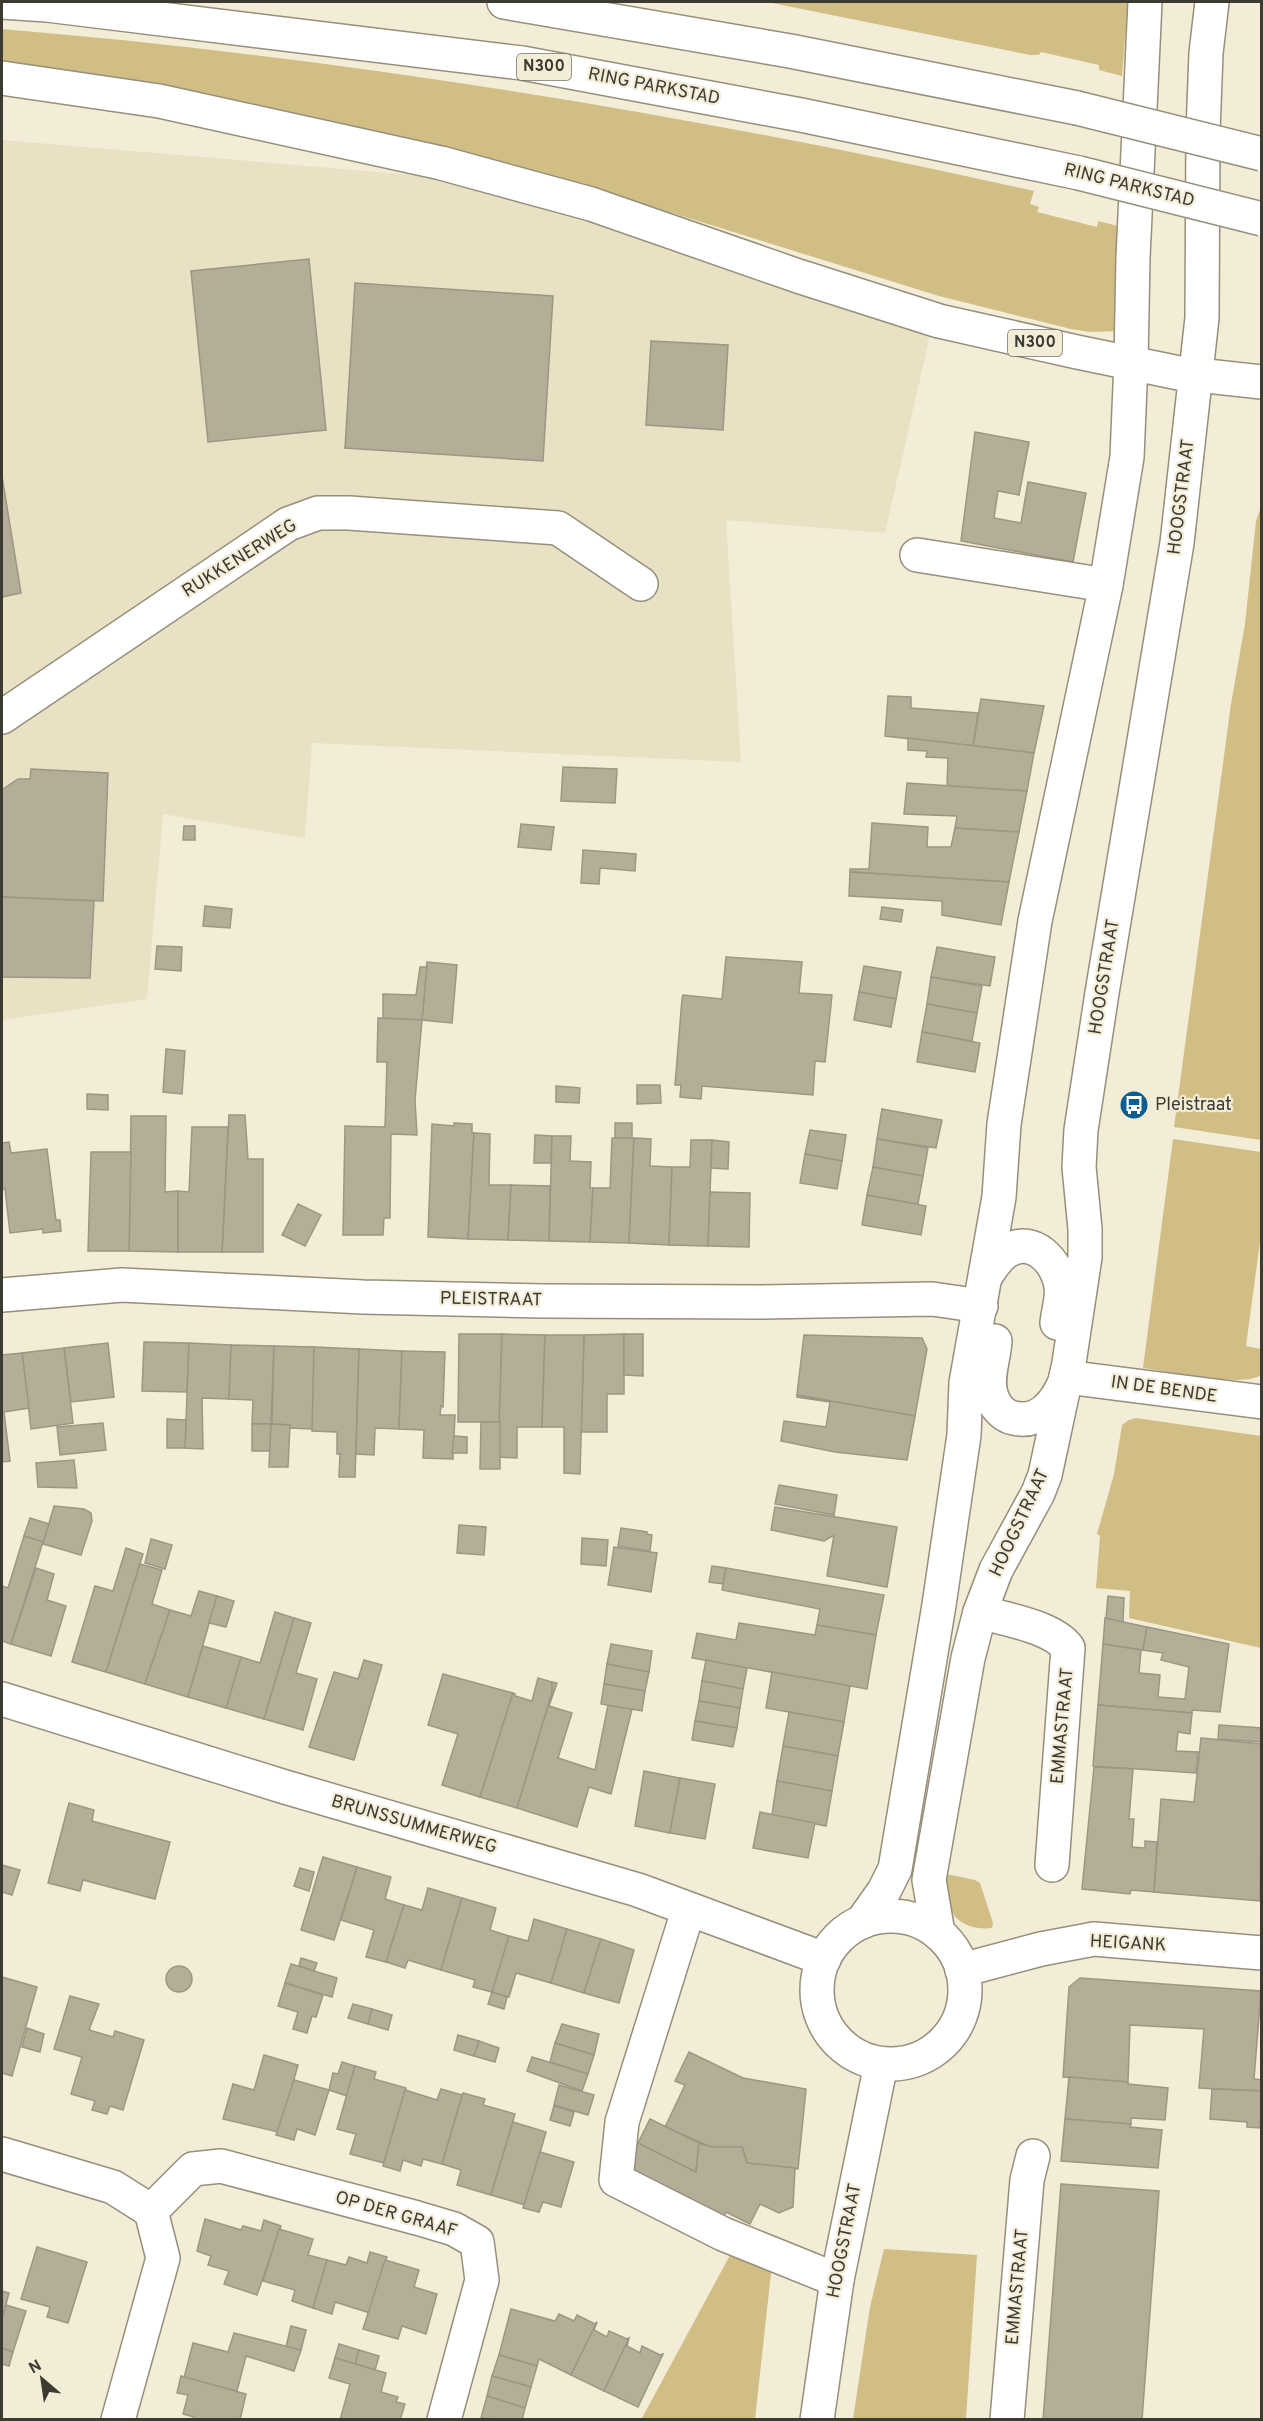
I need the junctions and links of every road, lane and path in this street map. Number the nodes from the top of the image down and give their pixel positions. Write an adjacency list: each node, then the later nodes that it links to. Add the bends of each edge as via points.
1 (2, 2): 7 (main road, RING PARKSTAD / N300, bridge, via 522,63 801,115 1079,173)
2 (504, 2): 6 (main road, bridge, via 790,51 1077,108)
3 (1146, 2): 8 (main road)
4 (1212, 2): 9 (main road, HOOGSTRAAT, via 1203,132 1202,318)
5 (2, 78): 8 (main road, N300, via 159,101 441,163 591,204 939,321)
6 (1262, 154)
7 (1262, 219)
8 (1131, 362): 9 (main road, N300); 13 (main road, via 1127,457)
9 (1195, 375): 10 (main road, N300); 18 (main road, HOOGSTRAAT, via 1177,543 1081,1130 1079,1167 1085,1257)
10 (1262, 382)
11 (917, 555): 13 (main road)
12 (641, 584): 14 (main road, RUKKENERWEG, via 558,528 318,513 288,524)
13 (1106, 585): 15 (main road, via 1035,921 1004,1124 999,1197)
14 (2, 717)
15 (987, 1274): 17 (main road); 18 (main road, via 1008,1250 1020,1246 1031,1246 1047,1257 1061,1288 1056,1338)
16 (2, 1295): 17 (main road, PLEISTRAAT, via 122,1285 363,1297 759,1302 932,1299)
17 (981, 1306): 18 (main road, via 995,1342 989,1384 997,1407 1006,1415 1019,1420 1039,1416 1058,1397); 24 (main road, via 966,1383 964,1435 939,1605 895,1869)
18 (1068, 1370): 19 (main road, IN DE BENDE); 20 (main road, HOOGSTRAAT, via 1045,1475 996,1570)
19 (1262, 1402)
20 (980, 1612): 22 (main road, EMMASTRAAT, via 1039,1630 1063,1641 1068,1648); 25 (main road, HOOGSTRAAT, via 930,1866)
21 (2, 1699): 23 (main road, BRUNSSUMMERWEG, via 638,1890)
22 (1052, 1865)
23 (688, 1911): 27 (main road, BRUNSSUMMERWEG); 33 (main road, via 621,2122 616,2180 723,2234)
24 (862, 1922): 25 (main road, via 894,1917 925,1925); 27 (main road, via 840,1937)
25 (938, 1933): 28 (main road)
26 (1262, 1953): 28 (main road, HEIGANK, via 1094,1939)
27 (824, 1959): 29 (main road, via 817,1998 831,2034 845,2048)
28 (962, 1970): 29 (main road, via 964,2002 956,2025 941,2045 914,2061)
29 (881, 2064): 33 (main road, HOOGSTRAAT)
30 (2, 2154): 32 (main road, via 113,2187)
31 (1033, 2156): 37 (main road, EMMASTRAAT, via 1027,2180)
32 (151, 2211): 34 (main road, via 163,2258); 35 (main road, OP DER GRAAF, via 193,2169 221,2166 445,2226 477,2242 482,2280)
33 (837, 2280): 36 (main road, HOOGSTRAAT)
34 (118, 2420)
35 (444, 2420)
36 (817, 2420)
37 (1008, 2420)

